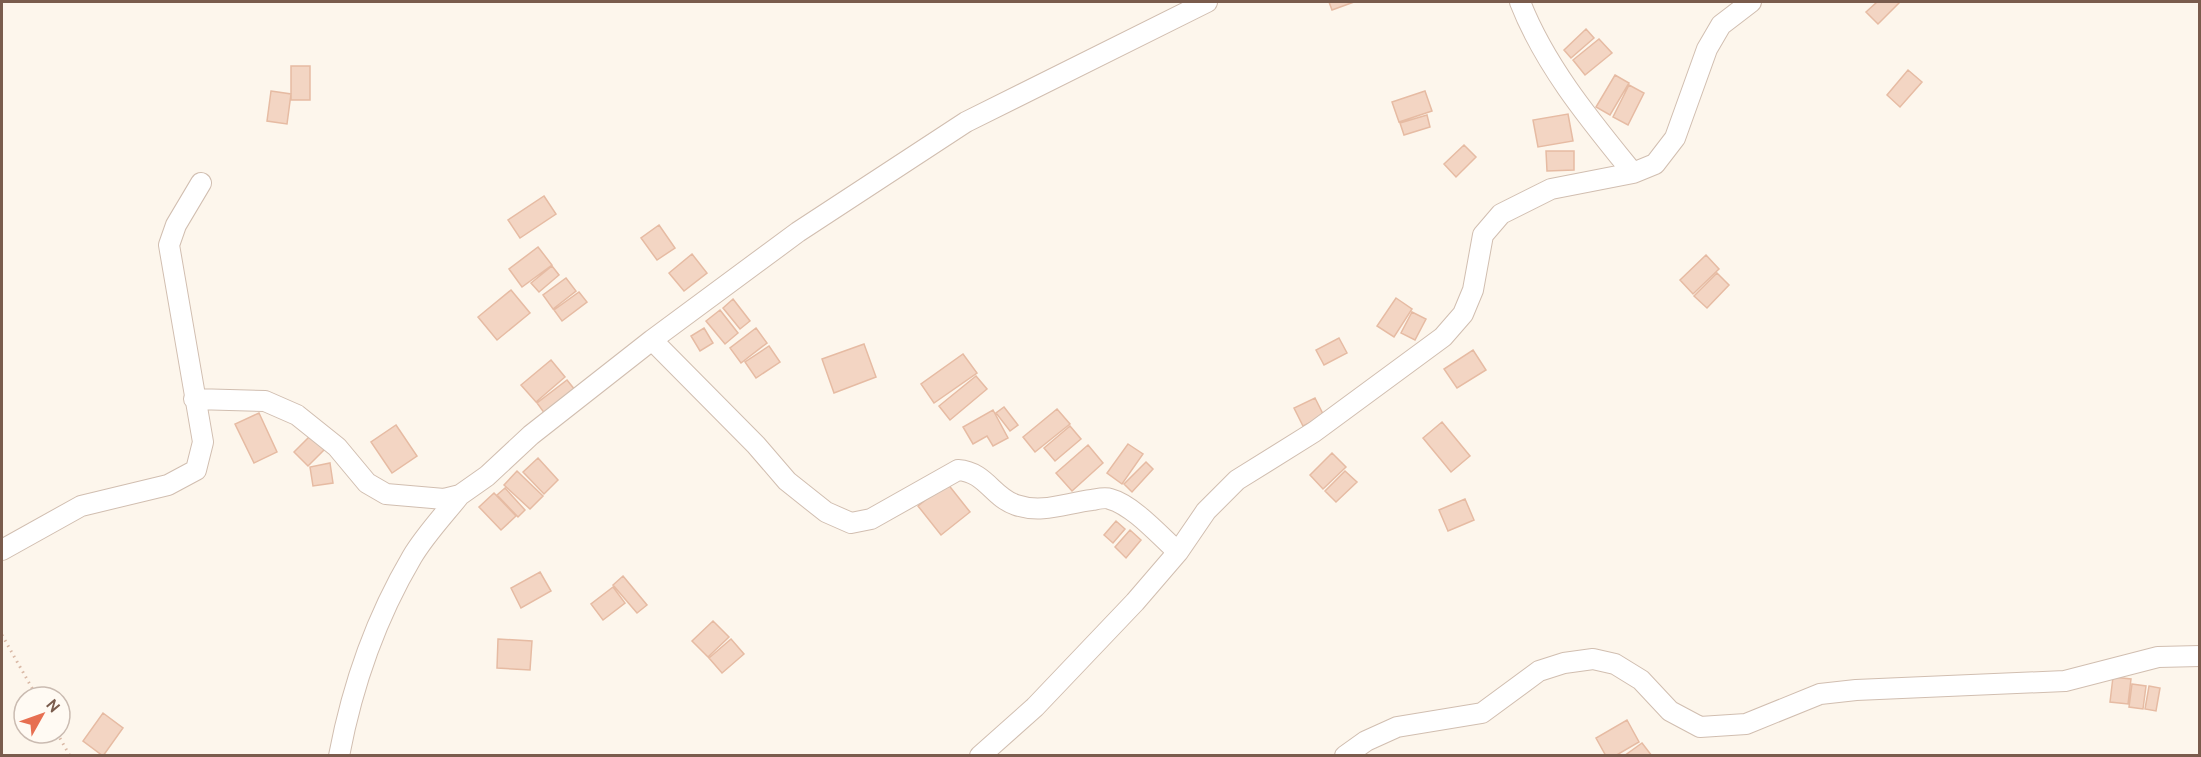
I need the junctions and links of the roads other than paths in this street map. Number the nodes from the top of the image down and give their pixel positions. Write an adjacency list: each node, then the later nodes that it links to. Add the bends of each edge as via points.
1 (1208, 2): 6 (street, via 966,122 798,232)
2 (1520, 2): 4 (street, via 1530,28 1559,76)
3 (1751, 2): 4 (street, via 1721,25 1707,49 1675,138 1655,164)
4 (1633, 173): 10 (street, via 1551,189 1501,214 1484,235 1473,290 1462,314 1443,337 1314,432 1237,480 1206,511)
5 (201, 183): 7 (street, via 169,244)
6 (652, 340): 8 (street); 10 (street, via 787,481 826,512 851,523 871,519 958,471 970,471 1016,505 1048,509 1109,498 1127,506)
7 (194, 399): 8 (street, via 264,401 297,415 337,447 367,483 386,494 444,499); 9 (street, via 203,442 196,470 168,485 81,506)
8 (460, 495): 12 (street, via 413,556 374,633 346,718)
9 (2, 550)
10 (1178, 552): 13 (street, via 1035,707)
11 (2199, 656): 14 (street, via 2158,657 2065,681 1820,694 1746,724 1700,727 1670,711 1641,680 1615,664 1593,659 1539,671 1482,713 1396,727)
12 (339, 756)
13 (980, 756)
14 (1345, 756)

